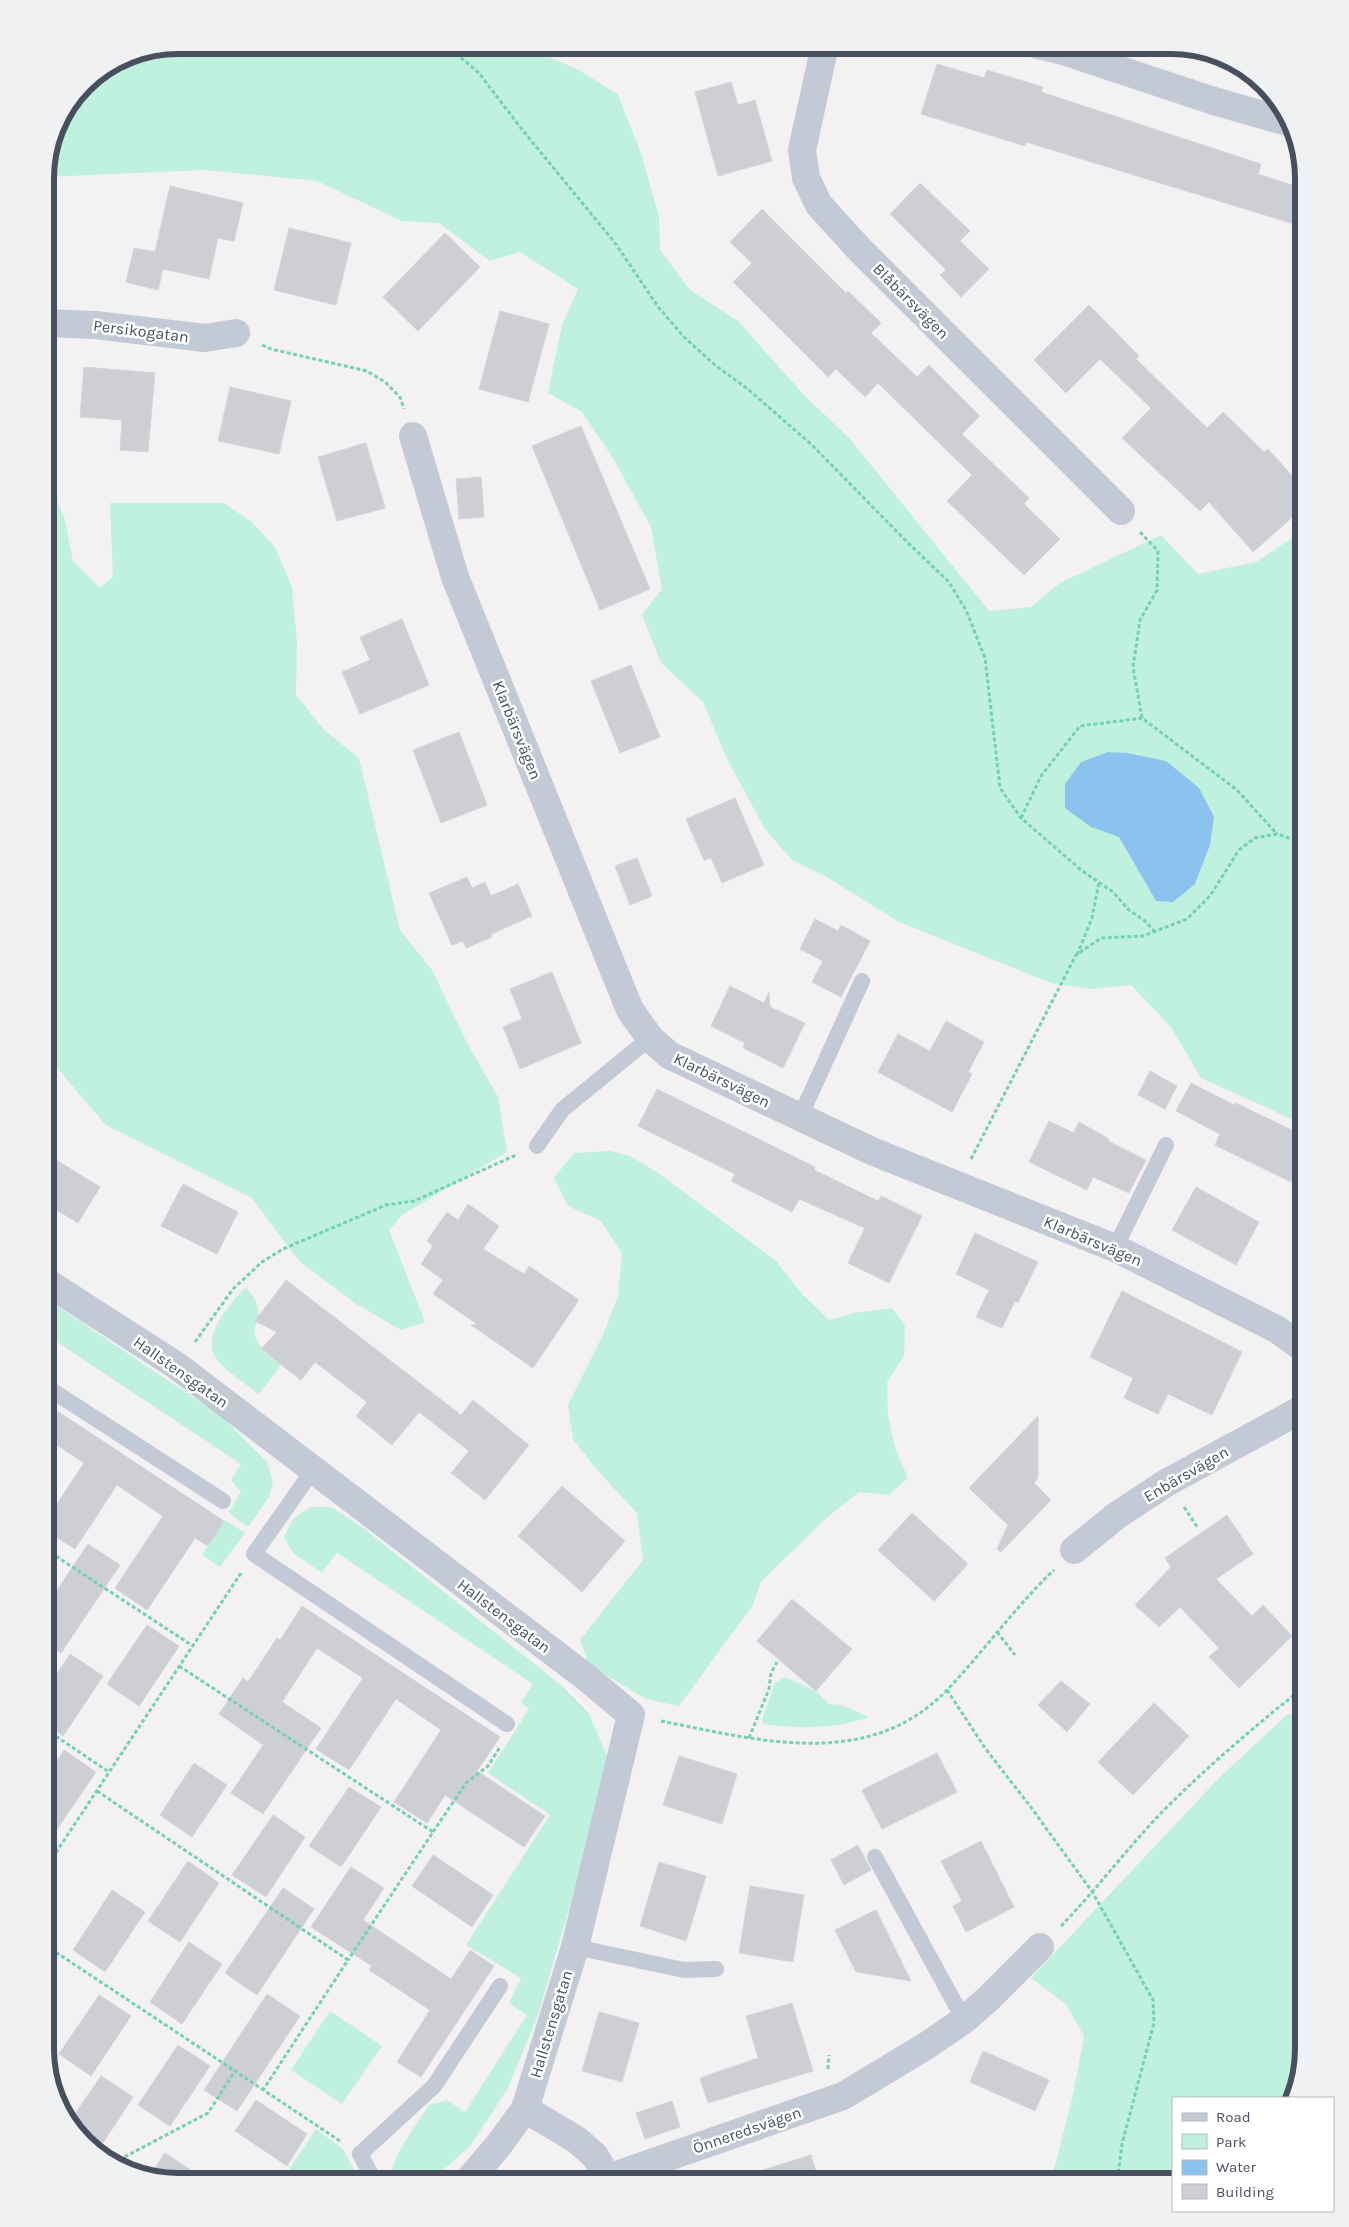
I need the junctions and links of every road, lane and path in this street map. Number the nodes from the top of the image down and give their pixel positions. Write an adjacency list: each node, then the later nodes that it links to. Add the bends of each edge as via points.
1 (457, 54): 10 (path, via 479,73 615,243 659,308 685,338 812,445 948,581 966,610 985,658 1000,788)
2 (823, 54): 8 (street, Blåbärsvägen, via 802,150 806,178 819,205)
3 (1072, 54): 4 (street)
4 (1280, 120)
5 (54, 324): 6 (street, Persikogatan, via 94,325 206,338)
6 (236, 333): 7 (path, via 271,349 367,371 400,396)
7 (413, 436): 17 (street, Klarbärsvägen, via 455,577 630,1010)
8 (1121, 511): 9 (path, via 1158,551 1157,590 1140,620 1133,667)
9 (1142, 718): 10 (path, via 1080,726 1041,776); 11 (path, via 1237,790)
10 (1022, 818): 13 (path)
11 (1277, 834): 12 (path); 14 (path, via 1255,838 1239,850 1210,896 1187,919)
12 (1295, 840)
13 (1099, 882): 14 (path); 15 (path, via 1092,918)
14 (1154, 932): 15 (path, via 1142,936 1101,938)
15 (1076, 955): 21 (path)
16 (862, 981): 18 (lane)
17 (650, 1038): 18 (street, Klarbärsvägen, via 669,1055); 20 (lane, via 562,1110)
18 (800, 1117): 21 (street, Klarbärsvägen)
19 (1166, 1145): 22 (lane)
20 (537, 1146): 25 (path, via 414,1201 386,1205 262,1262 233,1289)
21 (957, 1186): 22 (street, Klarbärsvägen)
22 (1115, 1248): 24 (street, Klarbärsvägen, via 1278,1330)
23 (54, 1287): 25 (street, Hallstensgatan)
24 (1295, 1342)
25 (177, 1366): 28 (street, Hallstensgatan)
26 (54, 1392): 29 (lane)
27 (1295, 1413): 30 (street, Enbärsvägen, via 1166,1483 1116,1516)
28 (313, 1470): 31 (lane); 40 (street, Hallstensgatan)
29 (223, 1501)
30 (1074, 1550): 33 (path)
31 (254, 1554): 34 (path); 41 (lane)
32 (54, 1555): 34 (path)
33 (997, 1632): 35 (path); 38 (path)
34 (193, 1646): 37 (path)
35 (1015, 1655)
36 (777, 1662): 43 (path)
37 (179, 1666): 44 (path); 46 (path)
38 (947, 1690): 43 (path, via 912,1718 872,1736 844,1742 769,1742); 49 (path)
39 (1295, 1695): 49 (path, via 1206,1769 1163,1812)
40 (631, 1715): 43 (path); 50 (street, Hallstensgatan)
41 (507, 1724): 46 (path, via 508,1734 488,1766 466,1782)
42 (54, 1735): 44 (path)
43 (749, 1738)
44 (110, 1772): 45 (path)
45 (97, 1791): 47 (path); 53 (path)
46 (433, 1832): 53 (path)
47 (54, 1856)
48 (875, 1858): 56 (lane)
49 (1093, 1893): 51 (path); 66 (path, via 1153,2000 1154,2023 1122,2144)
50 (575, 1947): 54 (lane, via 684,1970); 59 (street, Hallstensgatan)
51 (1040, 1947): 56 (street, Önneredsvägen)
52 (54, 1951): 57 (path)
53 (348, 1960): 58 (path)
54 (716, 1969)
55 (500, 1986): 60 (lane, via 434,2086)
56 (964, 2020): 65 (street, Önneredsvägen, via 843,2096)
57 (235, 2072): 58 (path); 61 (path, via 208,2113)
58 (263, 2090): 60 (path)
59 (525, 2109): 63 (street); 64 (street, Önneredsvägen, via 577,2140 595,2156)
60 (360, 2154): 62 (lane)
61 (121, 2159)
62 (370, 2173)
63 (475, 2173)
64 (604, 2173)
65 (627, 2173)
66 (1119, 2173)

